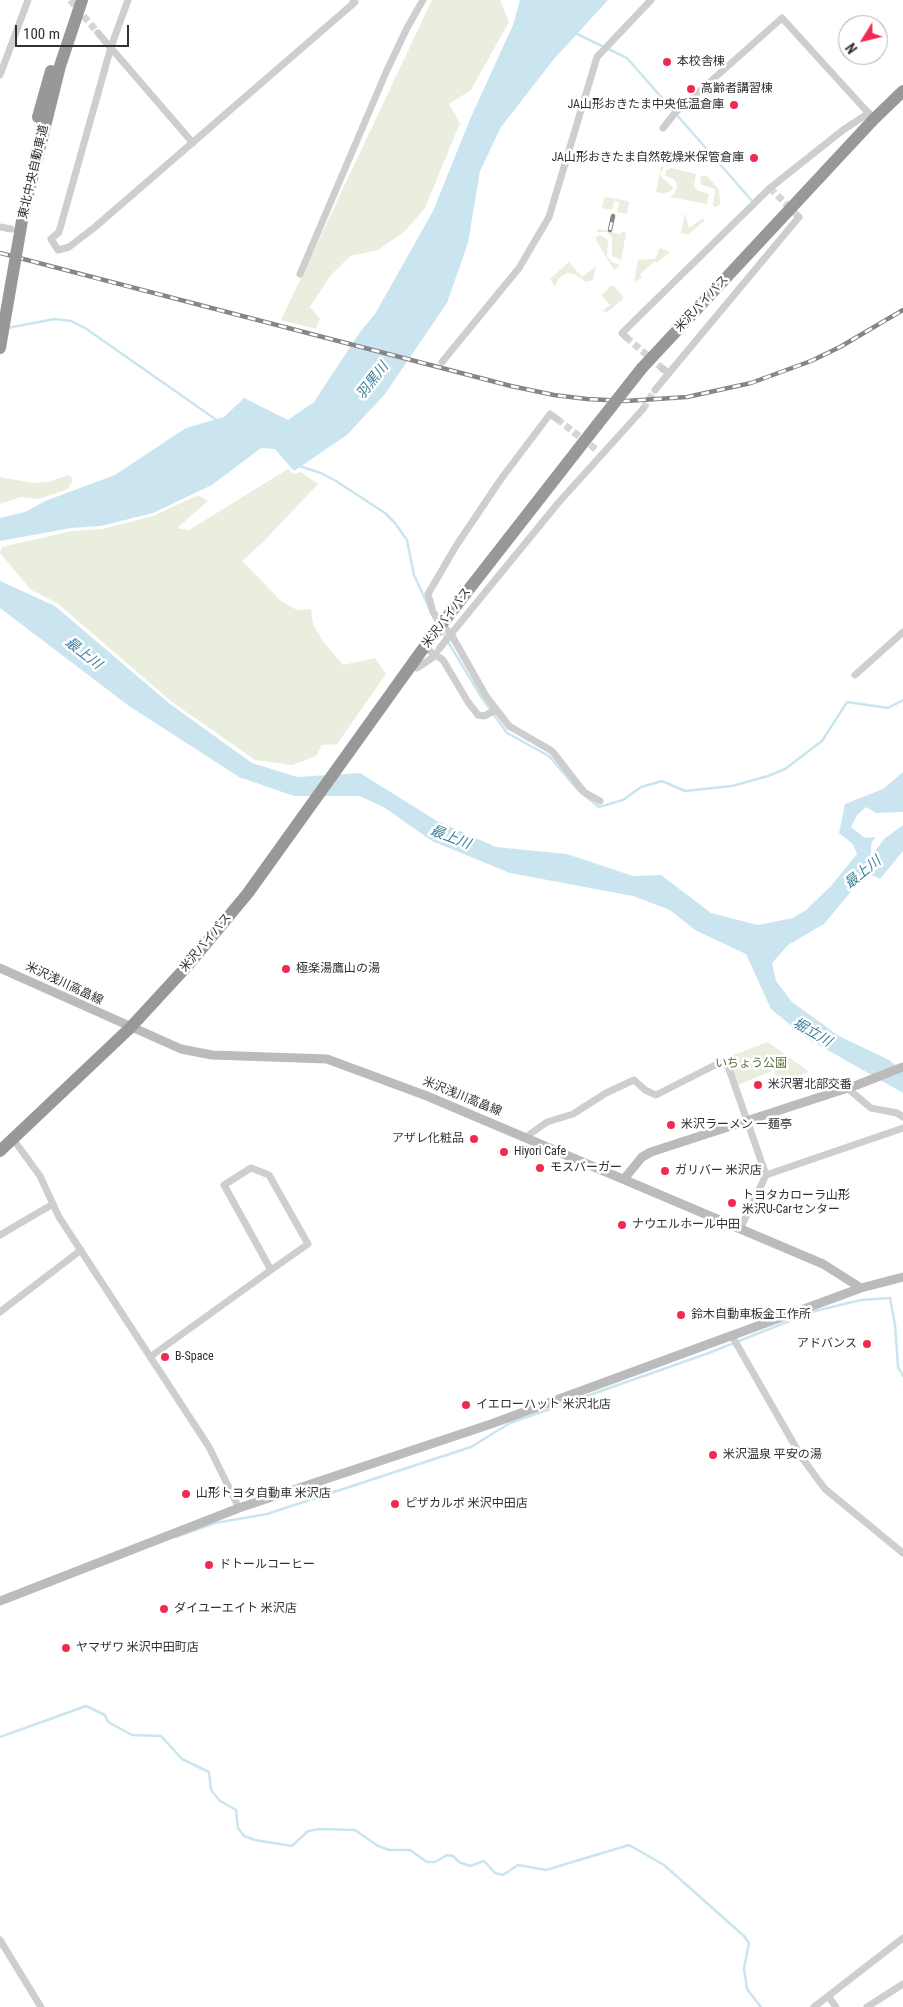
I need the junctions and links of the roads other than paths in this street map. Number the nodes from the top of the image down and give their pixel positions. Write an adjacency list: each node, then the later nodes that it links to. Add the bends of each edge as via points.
1 (28, 0): 10 (street)
2 (74, 0): 15 (highway, 東北中央自動車道, via 44,92)
3 (82, 0): 15 (highway, 東北中央自動車道, via 60,66)
4 (128, 0): 9 (street)
5 (353, 0): 14 (street, via 355,2)
6 (423, 0): 19 (street, via 388,70)
7 (651, 0): 23 (street, via 596,57 549,217 519,268)
8 (98, 33): 9 (street)
9 (111, 47): 14 (street); 14 (street, via 59,232 51,239 58,250 70,248)
10 (0, 75)
11 (903, 91): 12 (highway, 米沢バイパス)
12 (871, 116): 13 (street, via 782,18 676,112); 21 (street, via 842,130 770,188 622,333); 27 (highway, 米沢バイパス, bridge, via 642,368)
13 (663, 128)
14 (193, 143)
15 (20, 215): 20 (highway, 東北中央自動車道); 22 (highway, 東北中央自動車道, bridge)
16 (799, 217): 24 (street, via 666,371)
17 (0, 227): 18 (street)
18 (11, 229)
19 (300, 274)
20 (0, 300)
21 (626, 337)
22 (0, 348)
23 (442, 362)
24 (655, 390)
25 (643, 409): 29 (street, via 599,451)
26 (557, 419): 27 (street, via 550,414 502,479 428,594 433,612)
27 (444, 621): 29 (street); 30 (highway, 米沢バイパス, bridge)
28 (903, 632): 34 (street)
29 (450, 636): 31 (street); 35 (street)
30 (427, 644): 33 (highway, 米沢バイパス); 35 (street, via 443,660 478,714)
31 (441, 648)
32 (432, 658): 33 (street)
33 (410, 669): 38 (highway, 米沢バイパス, via 248,894 177,979)
34 (855, 675)
35 (493, 712): 36 (street, via 513,730 552,751 584,792)
36 (600, 801)
37 (0, 968): 38 (street, 米沢浅川高畠線)
38 (130, 1028): 44 (street, 米沢浅川高畠線, via 172,1046 202,1054 327,1059); 45 (highway, 米沢バイパス)
39 (903, 1067): 40 (street)
40 (847, 1088): 41 (street, via 871,1108); 42 (street)
41 (903, 1116)
42 (746, 1120): 44 (street, via 728,1066 719,1063 656,1096 634,1080 573,1114 547,1122); 47 (street); 48 (street, via 651,1152 642,1157)
43 (903, 1128): 47 (street)
44 (526, 1137): 48 (street, 米沢浅川高畠線)
45 (13, 1139): 46 (highway, 米沢バイパス); 49 (street, via 40,1176)
46 (1, 1149)
47 (766, 1175): 50 (street)
48 (624, 1179): 50 (street, 米沢浅川高畠線)
49 (53, 1204): 51 (street); 52 (street)
50 (740, 1229): 55 (street, 米沢浅川高畠線, via 823,1264)
51 (0, 1235)
52 (81, 1250): 56 (street); 58 (street)
53 (271, 1270): 53 (street, via 308,1244 269,1175 251,1168 224,1185); 58 (street)
54 (903, 1277): 55 (street)
55 (861, 1288): 57 (street)
56 (0, 1312)
57 (732, 1336): 59 (street, via 490,1424); 60 (street, via 802,1458 824,1489)
58 (150, 1357): 59 (street, via 209,1447)
59 (239, 1508): 61 (street)
60 (903, 1553)
61 (0, 1601)
62 (903, 1938): 65 (street)
63 (0, 1940): 66 (street)
64 (903, 1984): 69 (street)
65 (828, 1996): 67 (street); 68 (street)
66 (41, 2006)
67 (814, 2007)
68 (836, 2007)
69 (867, 2007)

